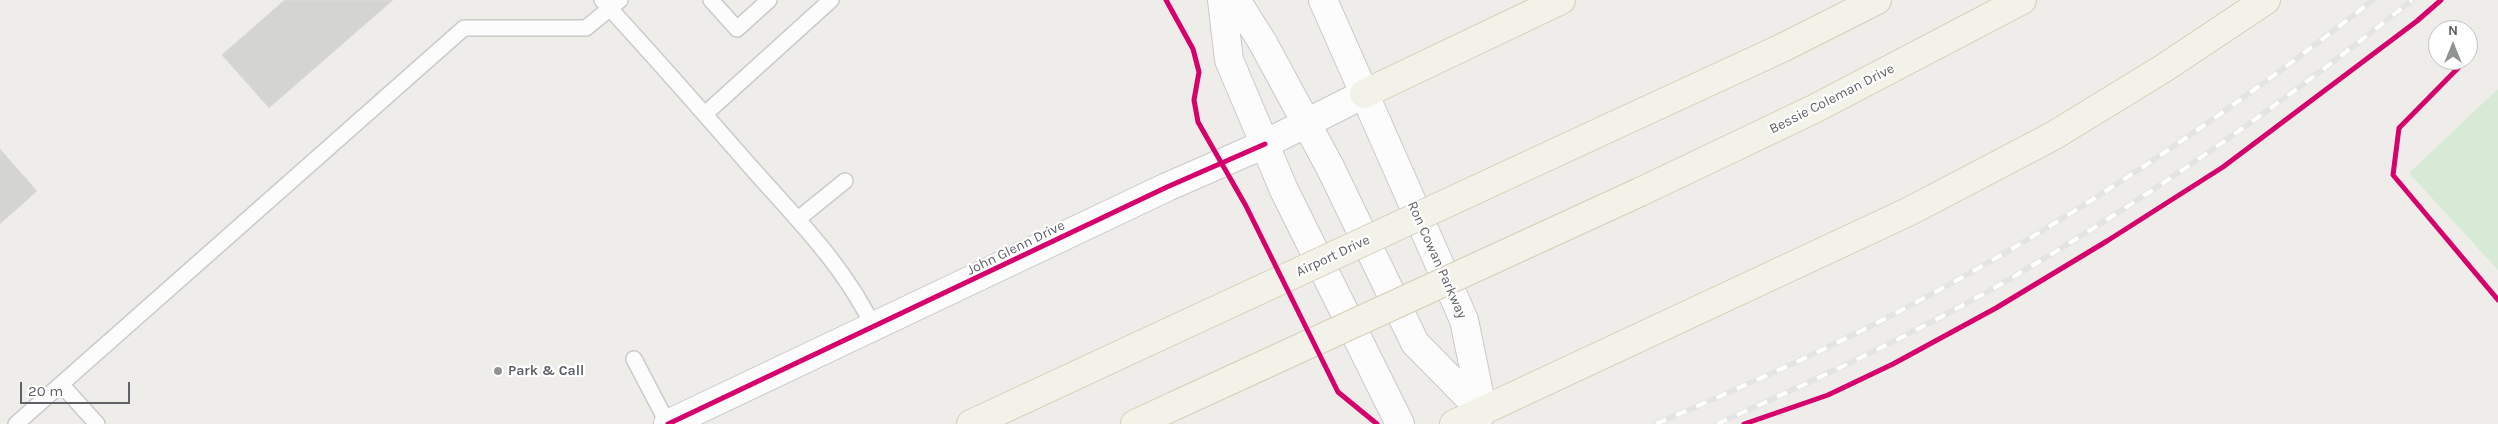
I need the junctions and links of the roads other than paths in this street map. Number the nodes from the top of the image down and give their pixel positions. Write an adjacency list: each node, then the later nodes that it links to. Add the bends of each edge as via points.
1 (711, 0): 2 (lane, via 737,29)
2 (769, 0)
3 (831, 0): 13 (lane)
4 (1222, 0): 15 (main road, via 1229,60)
5 (1236, 0): 14 (main road)
6 (1323, 0): 12 (main road, Ron Cowan Parkway)
7 (1561, 0): 12 (main road)
8 (1878, 0): 25 (main road, Airport Drive, bridge, via 1782,48)
9 (2022, 0): 26 (main road, Bessie Coleman Drive, bridge, via 1814,109)
10 (2266, 0): 21 (main road, via 2053,136 1879,227)
11 (611, 3): 13 (lane); 20 (lane, via 586,28 464,28)
12 (1364, 94): 14 (main road, John Glenn Drive); 21 (main road, Ron Cowan Parkway, via 1464,320)
13 (704, 114): 17 (lane)
14 (1306, 123): 15 (main road, John Glenn Drive); 21 (main road, via 1415,343)
15 (1265, 144): 18 (main road, John Glenn Drive); 27 (main road, via 1284,190)
16 (846, 181): 17 (lane)
17 (798, 219): 18 (lane, via 856,293)
18 (874, 328): 24 (main road, John Glenn Drive)
19 (634, 359): 24 (lane)
20 (61, 384): 22 (lane); 23 (lane)
21 (1483, 412): 28 (main road)
22 (16, 424)
23 (97, 424)
24 (668, 424)
25 (971, 424)
26 (1135, 424)
27 (1400, 424)
28 (1454, 424)

